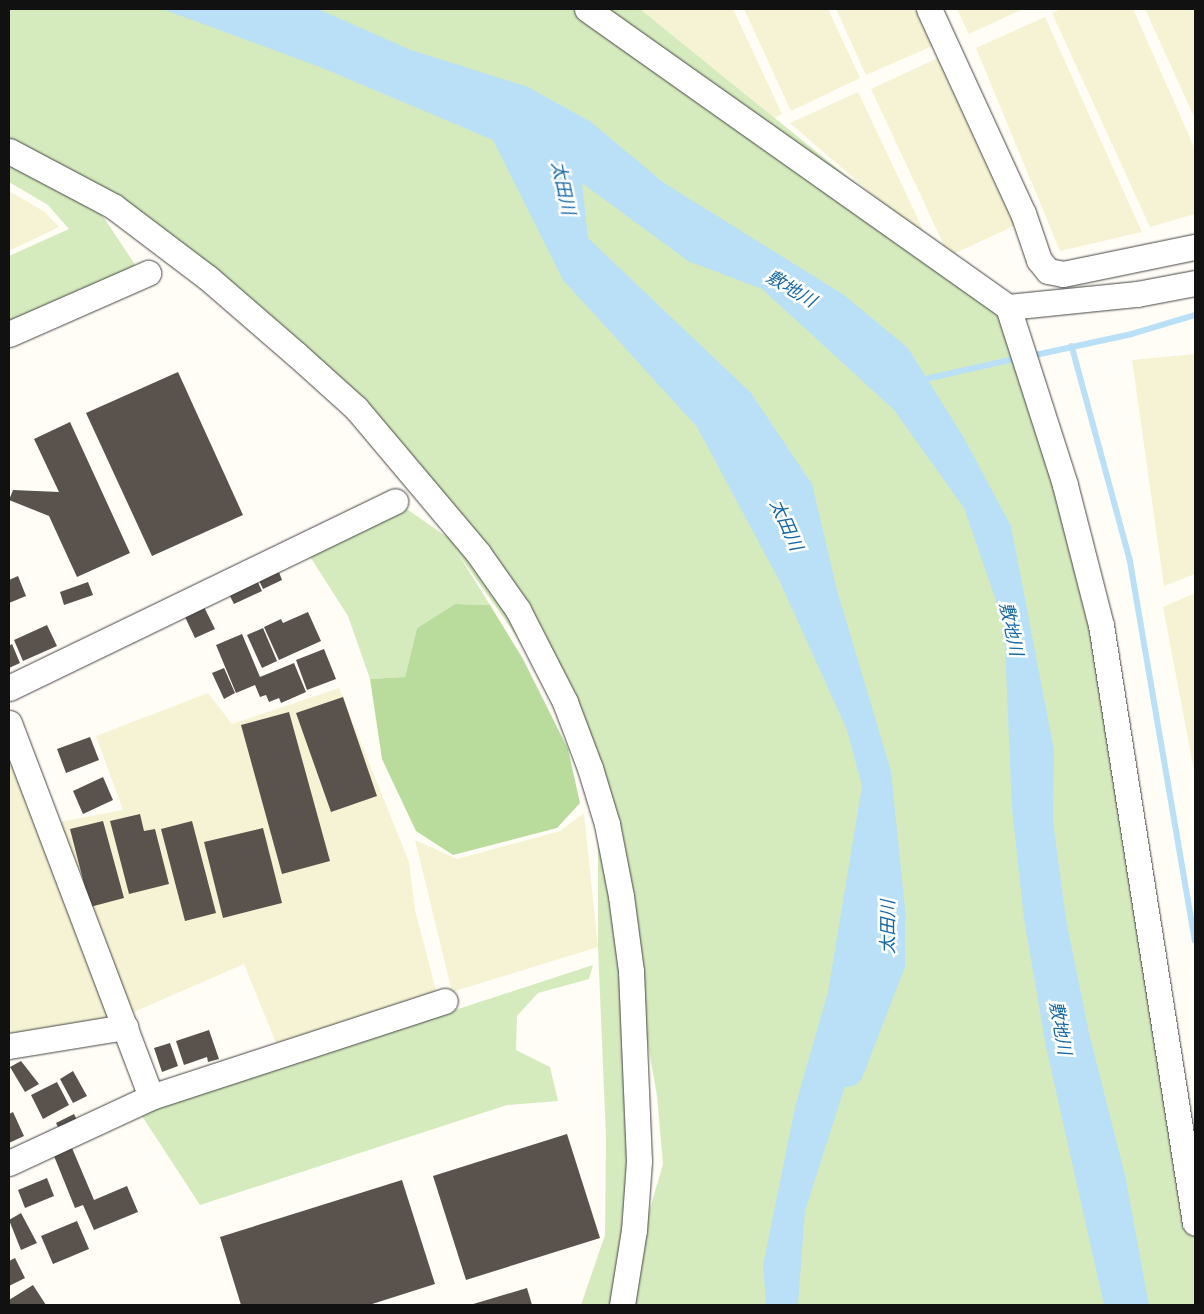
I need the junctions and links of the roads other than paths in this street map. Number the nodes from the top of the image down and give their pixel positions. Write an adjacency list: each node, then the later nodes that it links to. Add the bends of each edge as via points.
1 (587, 9): 7 (street)
2 (930, 9): 4 (street, via 1023,213 1039,260 1048,271 1064,274)
3 (9, 151): 19 (street, via 113,206 206,278 303,360 356,408 478,553 518,610 565,702 590,768 607,824 620,896 631,971 639,1161 634,1230)
4 (1195, 246)
5 (148, 273): 8 (street)
6 (1195, 284): 7 (street, via 1119,296)
7 (1008, 307): 18 (street, via 1065,485 1101,625)
8 (9, 334)
9 (395, 501): 10 (street)
10 (9, 688)
11 (9, 723): 12 (street)
12 (18, 777): 14 (street)
13 (445, 1001): 16 (street)
14 (125, 1027): 15 (street); 16 (street)
15 (9, 1046)
16 (151, 1096): 17 (street)
17 (9, 1163)
18 (1195, 1223)
19 (622, 1305)

